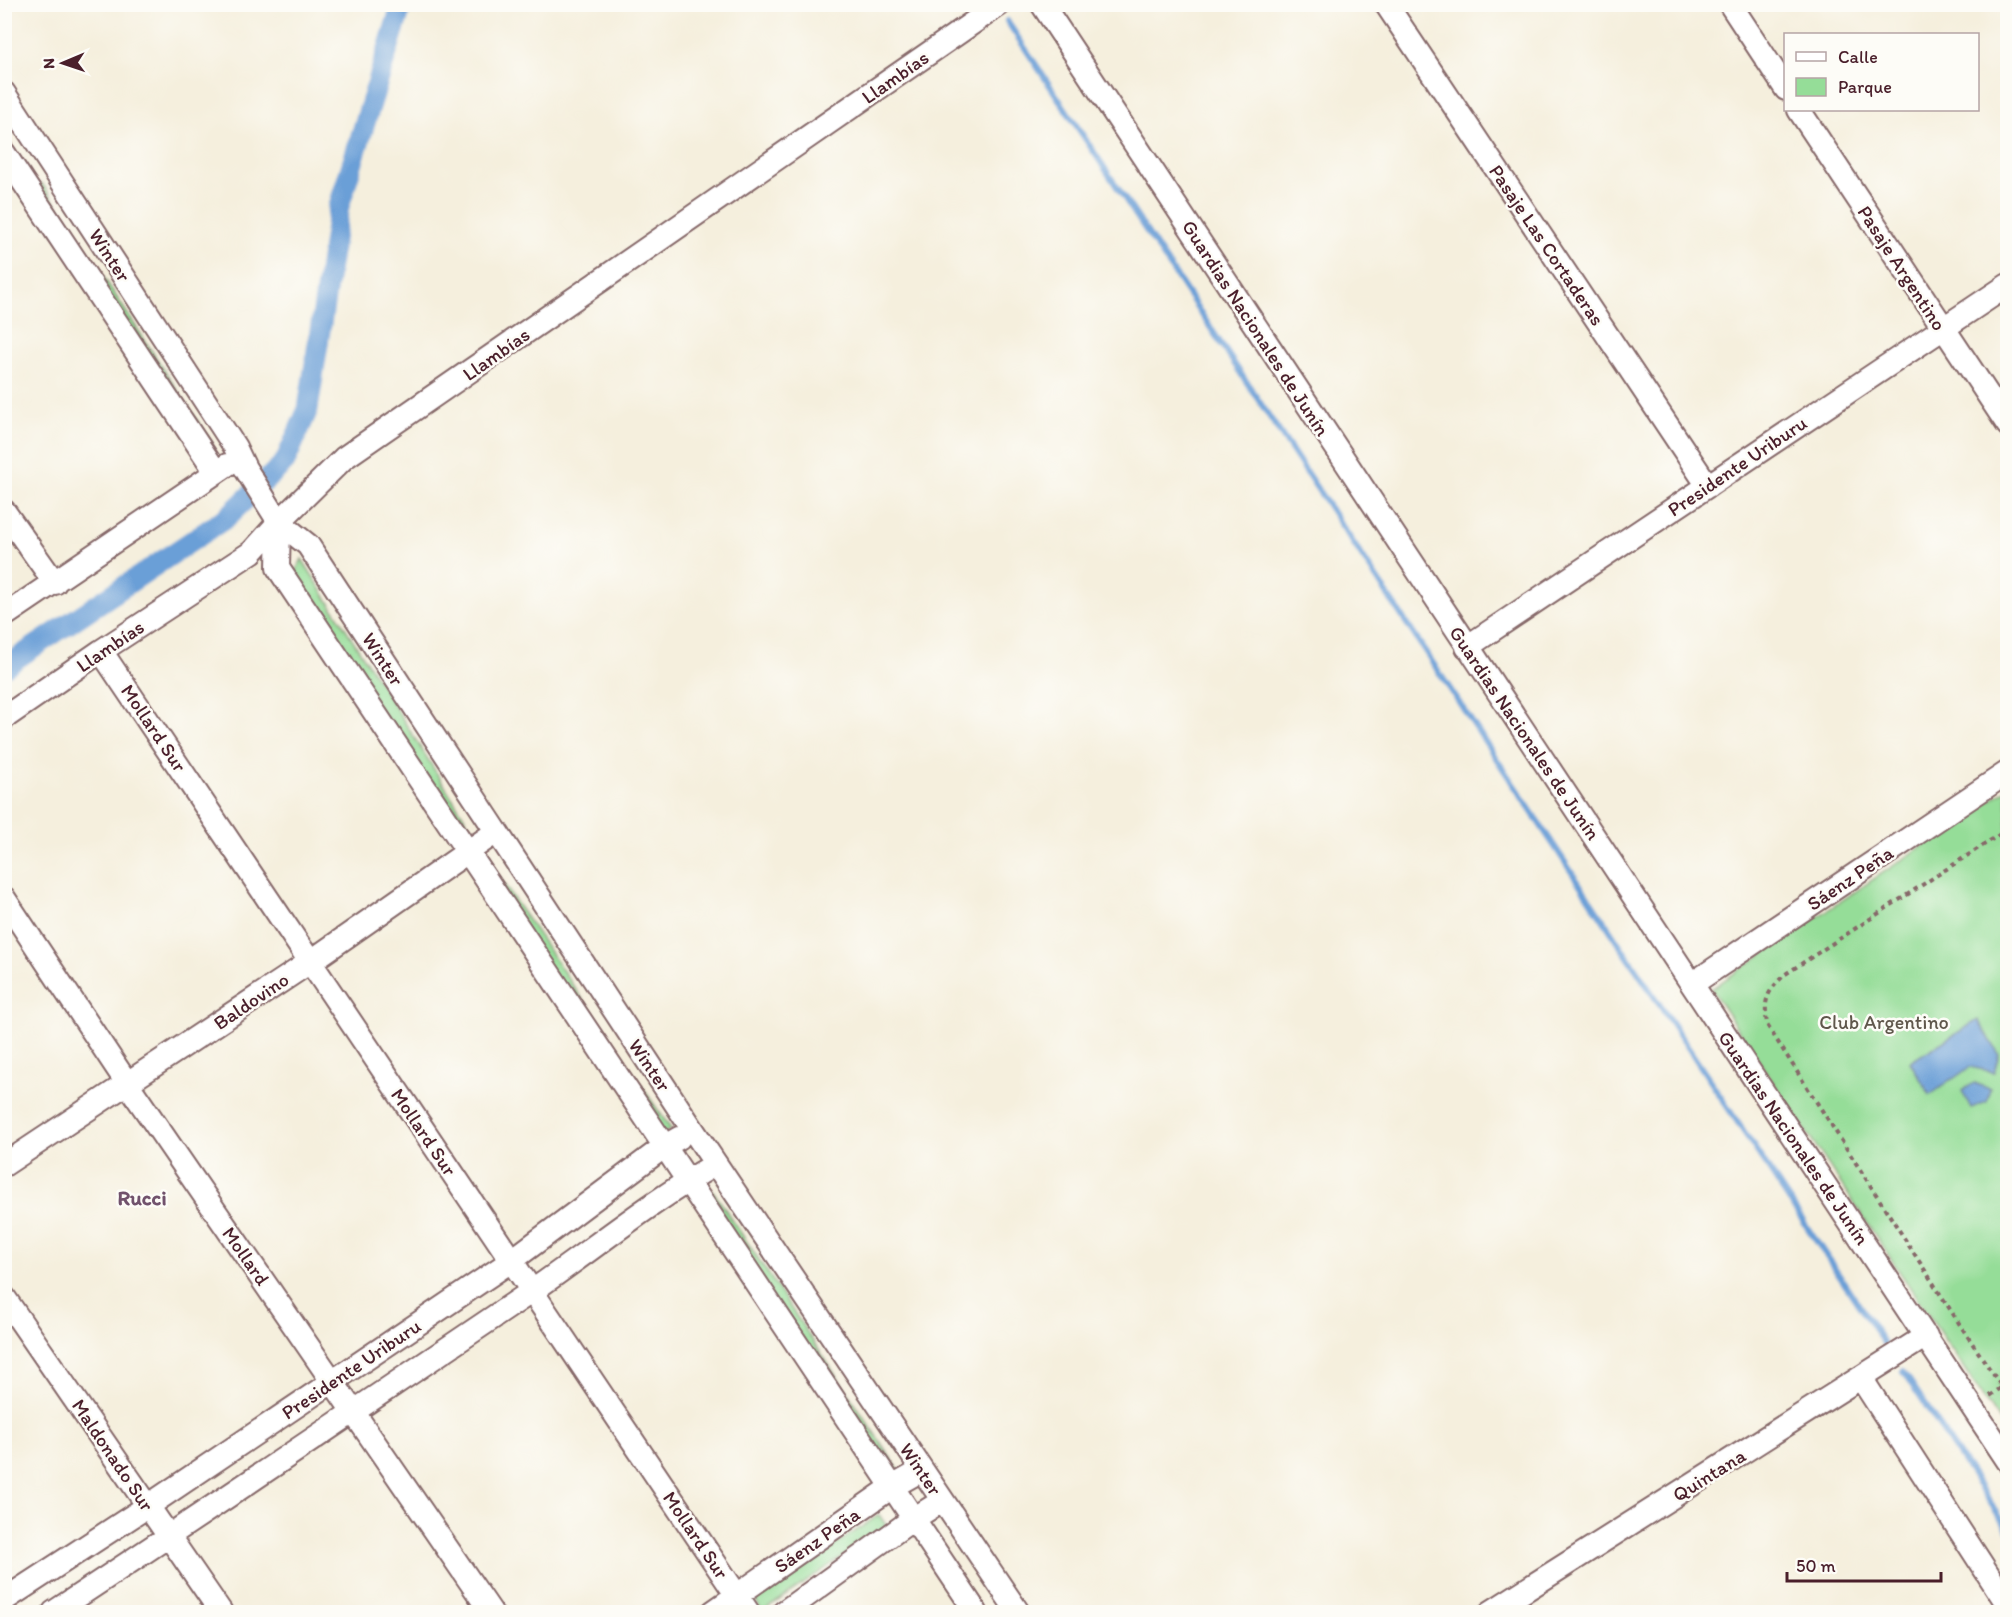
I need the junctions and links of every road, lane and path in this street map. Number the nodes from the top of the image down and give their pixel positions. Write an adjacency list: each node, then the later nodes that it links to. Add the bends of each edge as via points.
1 (1000, 4): 17 (street, Llambías, via 344,458)
2 (1042, 4): 20 (street, Guardias Nacionales de Junín)
3 (1386, 4): 15 (street, Pasaje Las Cortaderas)
4 (1730, 4): 5 (street)
5 (1784, 87)
6 (4, 93): 8 (street, Winter)
7 (1800, 111): 11 (street, Pasaje Argentino)
8 (43, 151): 9 (street); 13 (street, Winter)
9 (8, 166): 14 (street)
10 (2007, 285): 11 (street, Presidente Uriburu)
11 (1943, 329): 12 (street, Pasaje Argentino); 15 (street, Presidente Uriburu)
12 (2007, 425)
13 (240, 457): 14 (street); 17 (street, Winter)
14 (216, 472): 18 (street)
15 (1708, 486): 20 (street, Presidente Uriburu)
16 (4, 512): 18 (street)
17 (273, 514): 21 (street, Llambías, via 252,552); 25 (street, Winter, via 308,545); 26 (street, Winter, via 278,568)
18 (55, 583): 19 (street)
19 (4, 616)
20 (1467, 647): 29 (street, Guardias Nacionales de Junín)
21 (101, 651): 22 (street, Llambías); 28 (street, Mollard Sur)
22 (4, 718)
23 (2007, 772): 29 (street, Sáenz Peña)
24 (2007, 829): 42 (path, via 1784,975 1770,990 1765,1004 1767,1025)
25 (496, 832): 26 (street, Baldovino); 31 (street, Winter)
26 (467, 851): 28 (street, Baldovino); 32 (street, Winter)
27 (4, 898): 30 (street, Mollard)
28 (310, 962): 30 (street, Baldovino); 36 (street, Mollard Sur)
29 (1692, 984): 39 (street, Guardias Nacionales de Junín)
30 (127, 1083): 34 (street, Baldovino); 41 (street, Mollard)
31 (693, 1130): 32 (street, Presidente Uriburu); 33 (street, Winter)
32 (665, 1146): 35 (street, Winter); 36 (street, Presidente Uriburu)
33 (716, 1164): 35 (street, Presidente Uriburu); 45 (street, Winter)
34 (4, 1166)
35 (688, 1180): 37 (street, Presidente Uriburu); 46 (street, Winter)
36 (511, 1261): 37 (street, Mollard Sur); 41 (street, Presidente Uriburu)
37 (532, 1291): 43 (street, Presidente Uriburu); 52 (street, Mollard Sur)
38 (4, 1297): 48 (street, Maldonado Sur)
39 (1926, 1336): 40 (street, Quintana); 44 (street, Guardias Nacionales de Junín)
40 (1861, 1378): 53 (street); 61 (street, Quintana)
41 (332, 1382): 43 (street, Mollard); 48 (street, Presidente Uriburu)
42 (2007, 1396)
43 (353, 1412): 50 (street, Presidente Uriburu); 56 (street, Mollard)
44 (2007, 1461)
45 (922, 1470): 46 (street, Sáenz Peña); 47 (street, Winter)
46 (892, 1487): 49 (street, Winter); 52 (street, Sáenz Peña)
47 (942, 1501): 49 (street, Sáenz Peña); 60 (street, Winter)
48 (148, 1506): 50 (street, Maldonado Sur); 51 (street, Presidente Uriburu)
49 (913, 1519): 58 (street, Sáenz Peña); 59 (street, Winter)
50 (169, 1537): 54 (street, Presidente Uriburu); 55 (street, Maldonado Sur)
51 (4, 1600)
52 (743, 1604): 57 (street, Sáenz Peña)
53 (2007, 1605)
54 (54, 1612)
55 (221, 1612)
56 (491, 1612)
57 (713, 1612)
58 (784, 1612)
59 (976, 1612)
60 (1018, 1612)
61 (1491, 1612)

